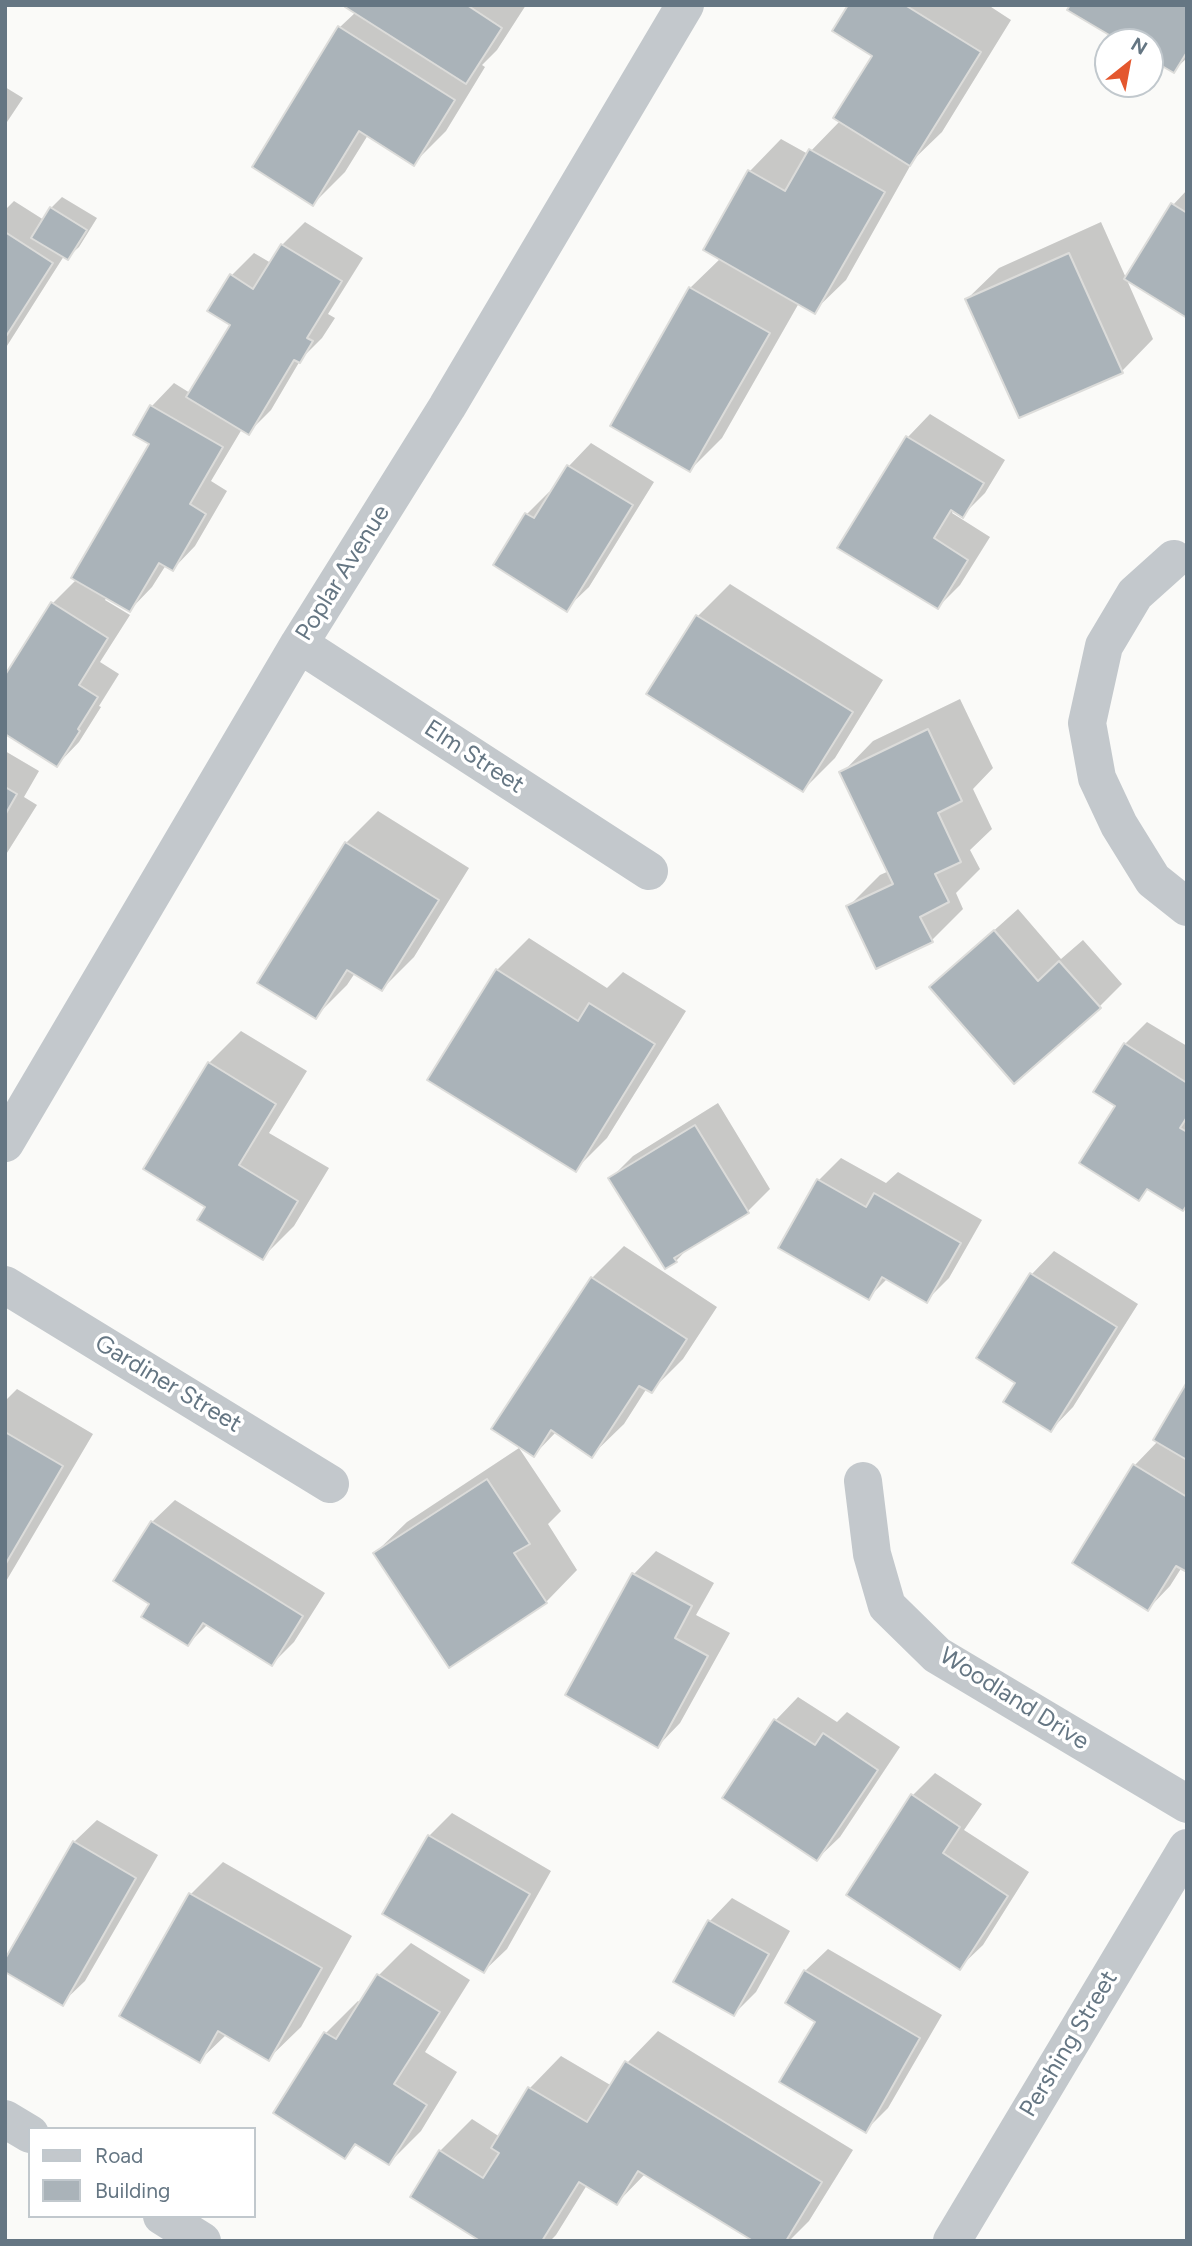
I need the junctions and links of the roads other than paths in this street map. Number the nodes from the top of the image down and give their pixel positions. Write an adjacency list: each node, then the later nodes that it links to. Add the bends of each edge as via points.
1 (685, 5): 3 (street, Poplar Avenue, via 447,407)
2 (1174, 559): 5 (street, via 1135,594 1104,646 1087,723 1097,778 1119,825 1153,880)
3 (299, 643): 4 (street, Elm Street); 6 (street, Poplar Avenue)
4 (649, 871)
5 (1187, 907)
6 (5, 1143)
7 (5, 1285): 9 (street, Gardiner Street)
8 (863, 1481): 10 (street, Woodland Drive, via 872,1554 887,1606 937,1655)
9 (330, 1484)
10 (1187, 1804)
11 (1187, 1848): 16 (street, Pershing Street)
12 (5, 2119): 13 (street)
13 (28, 2133)
14 (165, 2218): 15 (street)
15 (202, 2241)
16 (952, 2241)

